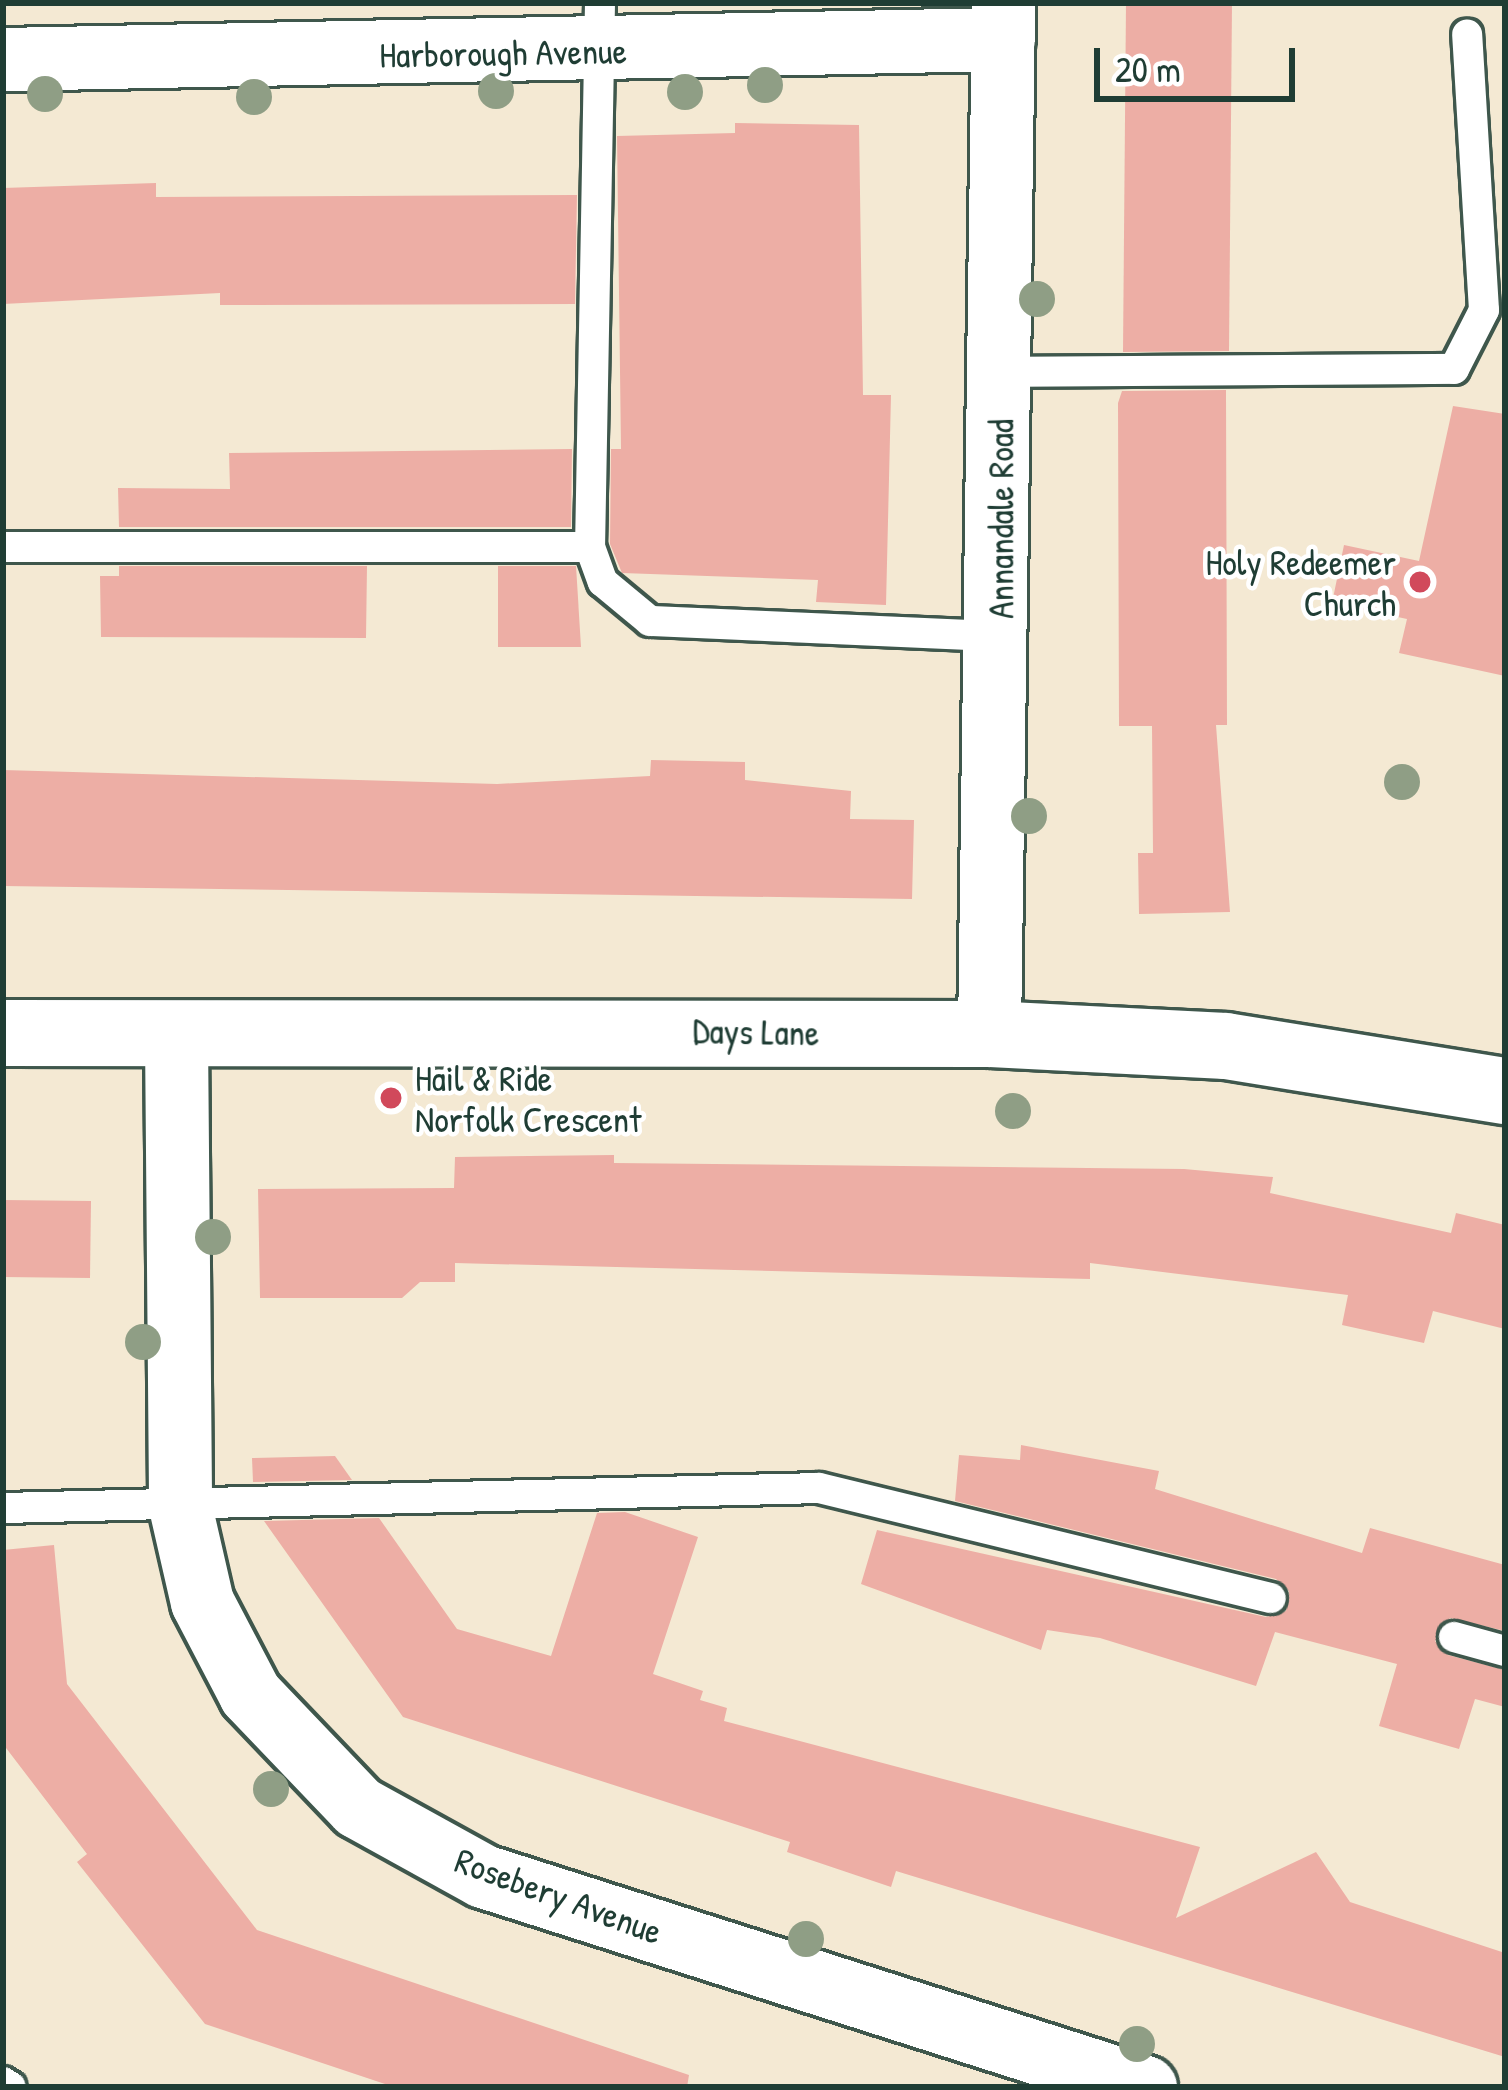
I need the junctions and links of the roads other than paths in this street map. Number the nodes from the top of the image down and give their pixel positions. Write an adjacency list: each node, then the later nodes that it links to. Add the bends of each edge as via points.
1 (1003, 21): 2 (street, Harborough Avenue); 5 (street, Annandale Road)
2 (601, 27): 4 (street, Harborough Avenue); 6 (lane)
3 (1467, 35): 5 (lane, via 1484,310 1454,369)
4 (3, 59)
5 (999, 373): 8 (street, Annandale Road)
6 (590, 547): 7 (lane); 8 (lane, via 626,611 650,621)
7 (3, 548)
8 (1000, 636): 10 (street, Annandale Road)
9 (3, 1033): 11 (street, Days Lane)
10 (989, 1034): 11 (street, Days Lane); 12 (street, Days Lane, via 1226,1046)
11 (176, 1036): 13 (street, Rosebery Avenue)
12 (1505, 1091)
13 (180, 1506): 14 (lane); 15 (lane, via 819,1488); 20 (street, Rosebery Avenue, via 202,1602 250,1694 358,1807 483,1876)
14 (3, 1508)
15 (1271, 1598)
16 (1454, 1637): 17 (lane)
17 (1505, 1651)
18 (3, 2082): 19 (lane)
19 (11, 2087)
20 (1144, 2087)

